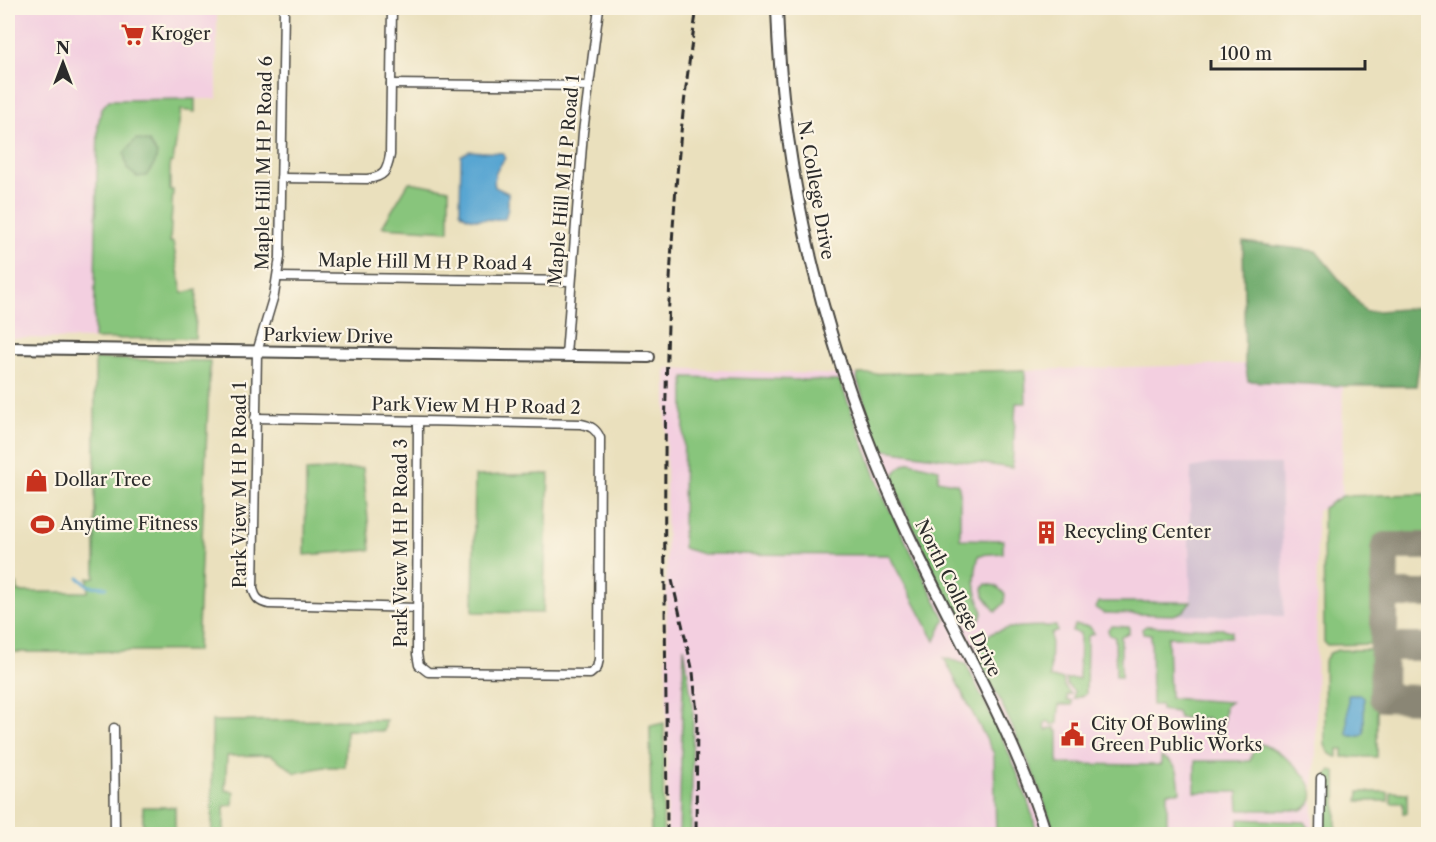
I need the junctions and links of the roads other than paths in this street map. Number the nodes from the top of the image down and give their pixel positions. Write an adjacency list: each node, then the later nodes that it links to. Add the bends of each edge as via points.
1 (284, 8): 7 (street, Maple Hill M H P Road 6)
2 (392, 8): 5 (street)
3 (599, 8): 6 (street, Maple Hill M H P Road 1)
4 (777, 8): 14 (street, N. College Drive, via 781,72 798,195)
5 (391, 84): 6 (street); 7 (street, via 390,155 384,172 367,179)
6 (588, 86): 9 (street, Maple Hill M H P Road 1)
7 (281, 178): 8 (street, Maple Hill M H P Road 6)
8 (278, 277): 9 (street, Maple Hill M H P Road 4); 11 (street, Maple Hill M H P Road 6)
9 (571, 282): 12 (street, Maple Hill M H P Road 1)
10 (8, 348): 11 (street, Parkview Drive)
11 (256, 352): 12 (street, Parkview Drive); 15 (street, Park View M H P Road 1)
12 (566, 355): 13 (street, Parkview Drive)
13 (649, 357)
14 (843, 375): 22 (street, North College Drive, via 881,476 1022,769)
15 (255, 418): 16 (street, Park View M H P Road 2); 17 (street, Park View M H P Road 1, via 255,596 269,604)
16 (418, 421): 17 (street, Park View M H P Road 3); 18 (street, Park View M H P Road 2, via 581,423 590,425 600,438 597,668 580,675 451,673 428,672)
17 (417, 608): 18 (street, Park View M H P Road 3)
18 (419, 665)
19 (114, 728): 21 (street)
20 (1321, 778): 23 (street)
21 (115, 834)
22 (1046, 834)
23 (1320, 834)

